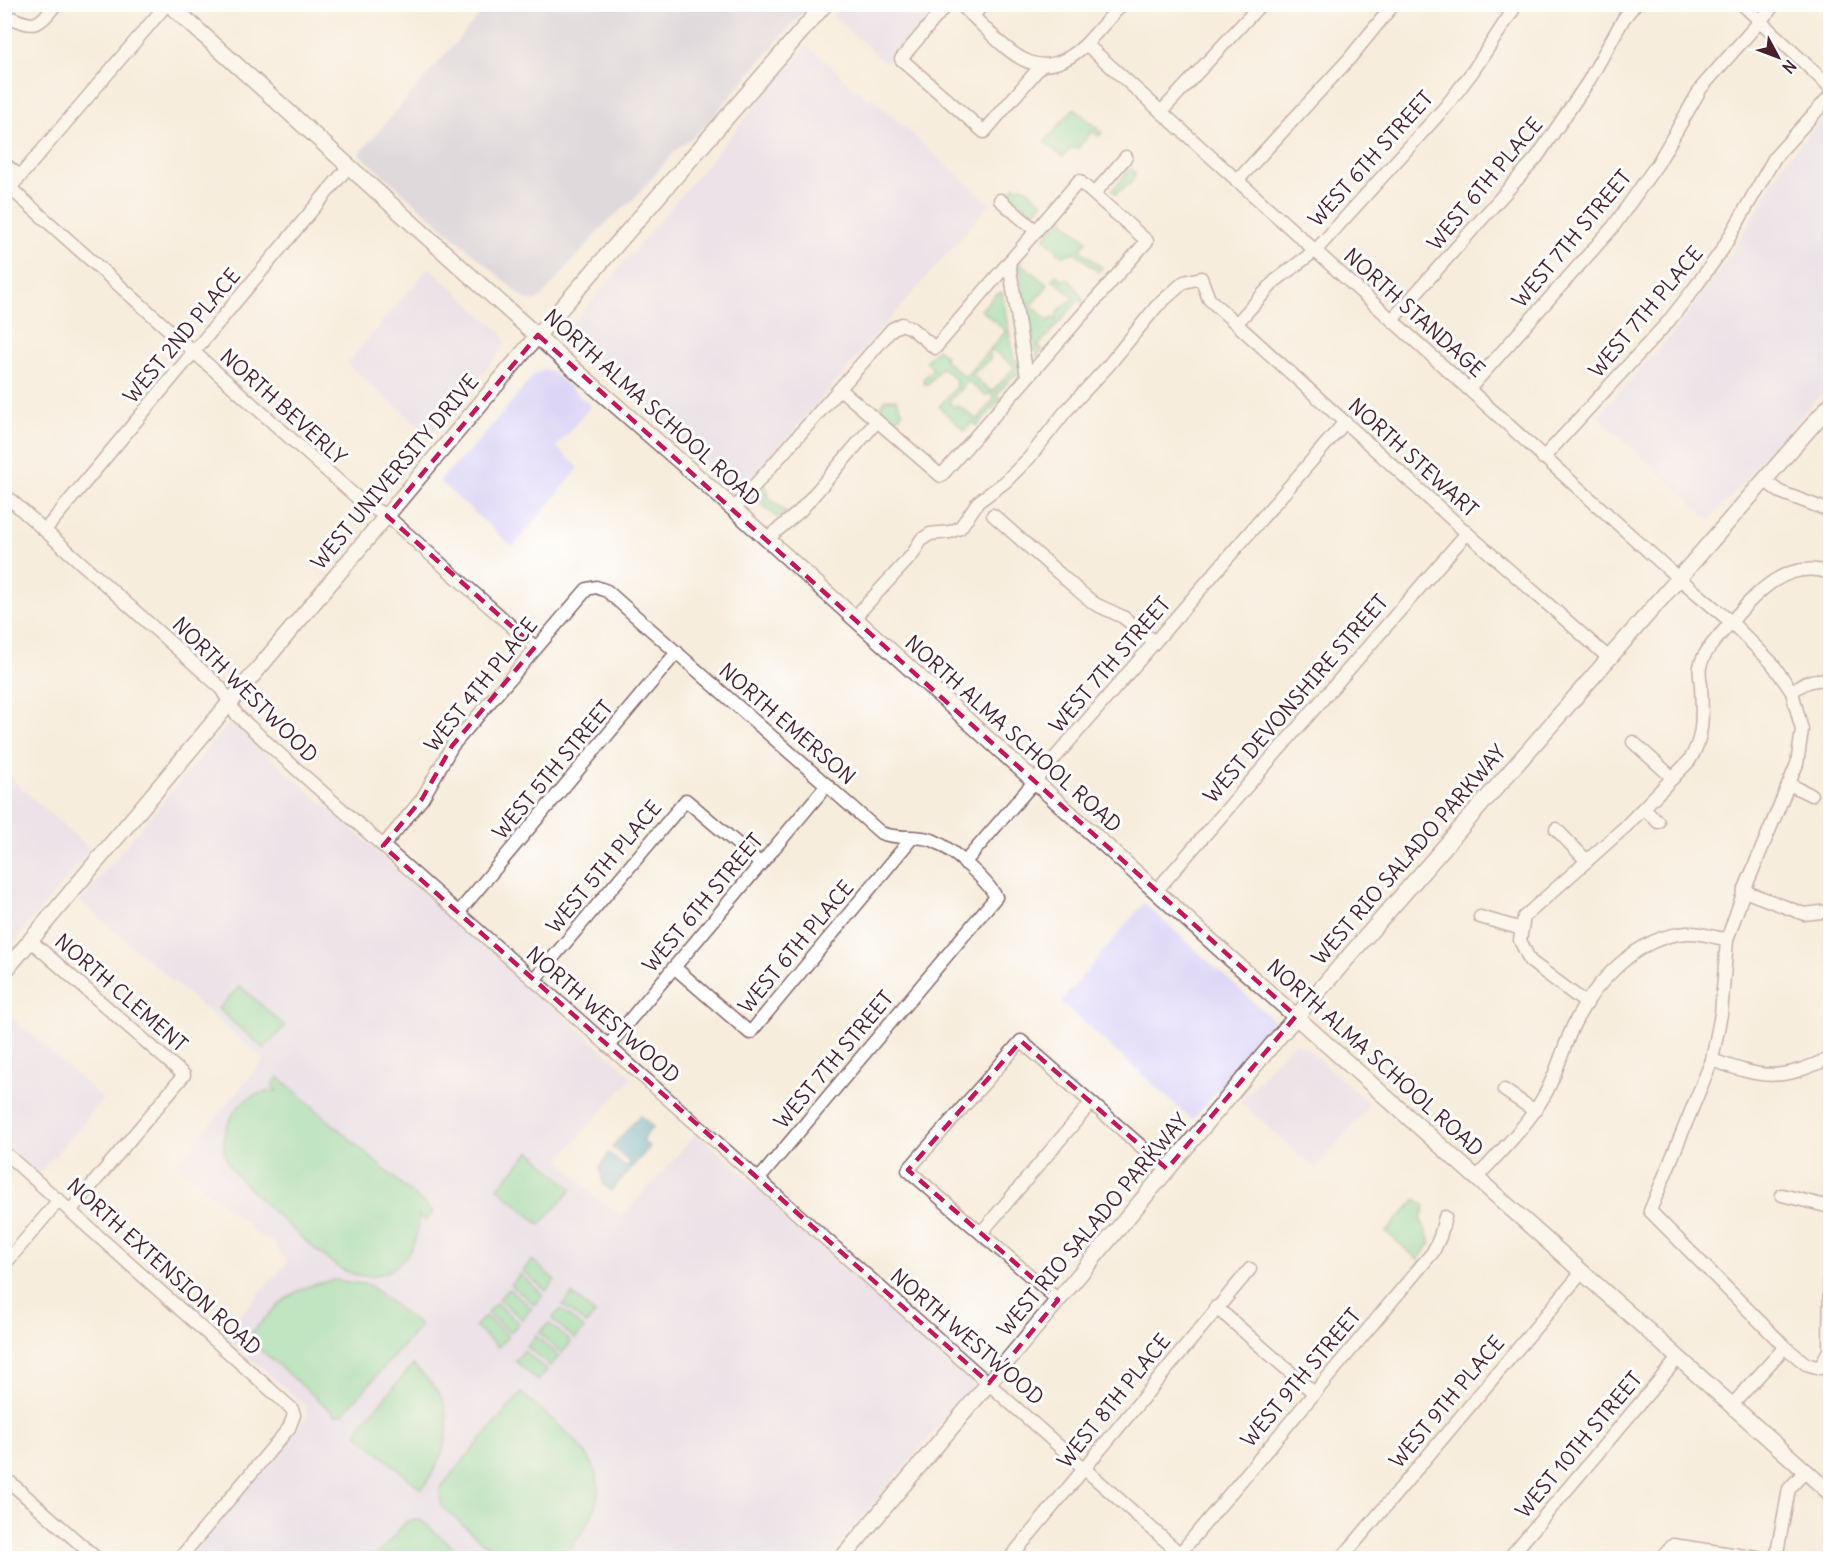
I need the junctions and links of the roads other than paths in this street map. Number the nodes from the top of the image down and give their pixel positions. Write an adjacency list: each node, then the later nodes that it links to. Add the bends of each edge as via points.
1 (56, 4): 14 (street, via 37,25)
2 (168, 4): 24 (main road, NORTH ALMA SCHOOL ROAD); 25 (street)
3 (825, 4): 35 (main road, WEST UNIVERSITY DRIVE)
4 (947, 4): 18 (street, via 901,58 984,132)
5 (960, 4): 15 (street)
6 (983, 4): 15 (street)
7 (1122, 4): 17 (street)
8 (1261, 4): 21 (street)
9 (1394, 4): 26 (street)
10 (1517, 4): 31 (street, WEST 6TH STREET, via 1447,105)
11 (1635, 4): 33 (street, WEST 6TH PLACE, via 1538,157)
12 (1742, 4): 16 (street)
13 (1775, 4): 16 (street, WEST 7TH STREET)
14 (6, 14)
15 (973, 16): 18 (street, via 1026,62)
16 (1760, 21): 19 (street); 39 (street, WEST 7TH STREET, via 1701,88 1658,163 1613,227)
17 (1086, 44): 18 (street, via 1060,63); 21 (street, NORTH STANDAGE)
18 (1040, 67)
19 (1830, 87)
20 (1830, 96): 43 (street, WEST 7TH PLACE, via 1775,157 1722,250 1689,295)
21 (1161, 112): 26 (street, NORTH STANDAGE)
22 (1126, 157): 28 (street)
23 (4, 163): 25 (street)
24 (349, 166): 35 (main road, NORTH ALMA SCHOOL ROAD); 36 (street, WEST 2ND PLACE)
25 (20, 177): 27 (street)
26 (1237, 181): 31 (street, NORTH STANDAGE)
27 (7, 192): 36 (street, NORTH BEVERLY)
28 (1094, 194): 30 (street, via 1079,181); 37 (street, via 1147,241)
29 (1000, 200): 30 (street)
30 (1036, 231): 32 (street)
31 (1316, 250): 33 (street, NORTH STANDAGE); 34 (street, WEST 6TH STREET, via 1273,283)
32 (1009, 263): 37 (street); 38 (street, via 935,348 902,324 892,330)
33 (1392, 320): 39 (street, NORTH STANDAGE)
34 (1237, 323): 42 (street, NORTH STEWART); 56 (street, NORTH STEWART, via 1209,298 1201,278 1184,282 1156,307 1029,458 978,502 960,528 930,534 921,540 913,554)
35 (538, 335): 46 (main road, NORTH ALMA SCHOOL ROAD); 49 (main road, WEST UNIVERSITY DRIVE)
36 (193, 353): 49 (street, NORTH BEVERLY, via 363,504); 50 (street, WEST 2ND PLACE)
37 (1027, 377): 41 (street, via 941,476)
38 (840, 389): 41 (street); 46 (street)
39 (1469, 389): 43 (street, NORTH STANDAGE)
40 (1830, 405): 44 (main road, WEST RIO SALADO PARKWAY)
41 (877, 421): 52 (street, via 800,511)
42 (1345, 422): 51 (street, NORTH STEWART); 58 (street, WEST 7TH STREET)
43 (1543, 458): 54 (street, NORTH STANDAGE)
44 (1765, 481): 47 (street, via 1780,492); 54 (main road, WEST RIO SALADO PARKWAY)
45 (4, 494): 50 (street, NORTH WESTWOOD)
46 (734, 508): 52 (main road, NORTH ALMA SCHOOL ROAD)
47 (1830, 512)
48 (993, 515): 58 (street, via 1095,604 1123,617)
49 (387, 516): 59 (street, NORTH BEVERLY); 64 (main road, WEST UNIVERSITY DRIVE)
50 (45, 530): 64 (street, NORTH WESTWOOD, via 220,687)
51 (1467, 533): 61 (street, NORTH STEWART); 79 (street, WEST DEVONSHIRE STREET)
52 (767, 539): 56 (main road, NORTH ALMA SCHOOL ROAD)
53 (1830, 573): 57 (street, via 1802,568 1771,581)
54 (1678, 578): 57 (street, NORTH STANDAGE); 61 (main road, WEST RIO SALADO PARKWAY)
55 (596, 587): 59 (street, WEST 4TH PLACE, via 587,589); 60 (street, NORTH EMERSON, via 607,591)
56 (854, 618): 67 (main road, NORTH ALMA SCHOOL ROAD)
57 (1731, 622): 63 (street, NORTH STANDAGE, via 1772,663); 66 (street, via 1706,652 1700,667 1700,738 1689,761)
58 (1155, 642): 67 (street, WEST 7TH STREET)
59 (535, 647): 75 (street, WEST 4TH PLACE, via 452,746 422,799)
60 (677, 652): 69 (street, NORTH EMERSON); 82 (street, WEST 5TH STREET)
61 (1610, 659): 91 (main road, WEST RIO SALADO PARKWAY)
62 (1830, 681): 63 (street, via 1813,680)
63 (1792, 692): 68 (street, NORTH STANDAGE, via 1802,730 1797,764)
64 (229, 703): 75 (street, NORTH WESTWOOD, via 239,717); 86 (main road, WEST UNIVERSITY DRIVE)
65 (1633, 742): 66 (street)
66 (1672, 778): 71 (street)
67 (1034, 782): 77 (street, WEST 7TH STREET); 79 (main road, NORTH ALMA SCHOOL ROAD)
68 (1789, 784): 70 (street); 80 (street, NORTH STANDAGE)
69 (827, 785): 74 (street, NORTH EMERSON, via 881,833 893,838); 78 (street, WEST 6TH STREET)
70 (1811, 795)
71 (1644, 808): 72 (street); 76 (street)
72 (1658, 822)
73 (1556, 829): 76 (street)
74 (912, 838): 77 (street, NORTH EMERSON, via 933,840); 87 (street, WEST 6TH PLACE, via 750,1033)
75 (383, 846): 82 (street, NORTH WESTWOOD)
76 (1587, 861): 84 (street, via 1534,906 1524,917)
77 (964, 863): 101 (street, WEST 7TH STREET, via 996,897)
78 (761, 864): 87 (street, WEST 6TH STREET); 89 (street, WEST 5TH PLACE, via 687,800)
79 (1155, 891): 91 (main road, NORTH ALMA SCHOOL ROAD)
80 (1744, 891): 81 (street, via 1804,914); 85 (street, NORTH STANDAGE)
81 (1830, 911)
82 (458, 912): 89 (street, NORTH WESTWOOD)
83 (1480, 917): 84 (street)
84 (1522, 929): 90 (street, via 1522,950 1530,961)
85 (1727, 940): 90 (street, via 1689,932 1645,944); 94 (street, NORTH STANDAGE, via 1721,1014)
86 (31, 941): 88 (main road, WEST UNIVERSITY DRIVE); 105 (street, NORTH CLEMENT, via 184,1075)
87 (674, 967): 92 (street, WEST 6TH STREET)
88 (4, 972)
89 (534, 980): 92 (street, NORTH WESTWOOD)
90 (1587, 1004): 97 (street)
91 (1296, 1016): 99 (main road, WEST RIO SALADO PARKWAY); 100 (main road, NORTH ALMA SCHOOL ROAD)
92 (608, 1046): 101 (street, NORTH WESTWOOD)
93 (1830, 1058): 94 (street, via 1782,1076 1744,1072)
94 (1712, 1060): 114 (street, NORTH STANDAGE, via 1650,1211)
95 (1504, 1090): 97 (street)
96 (1091, 1103): 99 (street); 107 (street); 107 (street, via 1021,1041 908,1170)
97 (1535, 1111): 100 (street)
98 (4, 1152): 103 (street, NORTH EXTENSION ROAD)
99 (1167, 1169): 112 (main road, WEST RIO SALADO PARKWAY)
100 (1477, 1177): 111 (main road, NORTH ALMA SCHOOL ROAD)
101 (759, 1179): 116 (street, NORTH WESTWOOD)
102 (1782, 1195): 104 (street)
103 (59, 1200): 105 (street, NORTH EXTENSION ROAD); 108 (street)
104 (1830, 1207)
105 (71, 1210): 125 (street, NORTH EXTENSION ROAD, via 288,1404 294,1415 289,1428)
106 (1445, 1217): 117 (street, WEST 9TH STREET, via 1433,1252)
107 (981, 1233): 112 (street)
108 (4, 1265)
109 (1830, 1267): 114 (street, via 1829,1350 1820,1368 1806,1364)
110 (1250, 1269): 113 (street, WEST 8TH PLACE)
111 (1583, 1271): 115 (main road, NORTH ALMA SCHOOL ROAD); 128 (street, WEST 9TH PLACE)
112 (1058, 1300): 116 (main road, WEST RIO SALADO PARKWAY)
113 (1216, 1307): 117 (street); 119 (street, WEST 8TH PLACE)
114 (1785, 1347): 118 (street)
115 (1679, 1357): 118 (main road, NORTH ALMA SCHOOL ROAD); 129 (street, WEST 10TH STREET)
116 (989, 1383): 119 (street, NORTH WESTWOOD); 126 (main road, WEST RIO SALADO PARKWAY)
117 (1314, 1393): 123 (street, WEST 9TH STREET)
118 (1732, 1405): 120 (main road, NORTH ALMA SCHOOL ROAD)
119 (1084, 1466): 123 (street, NORTH WESTWOOD); 127 (street, WEST 8TH PLACE)
120 (1806, 1470): 122 (main road, NORTH ALMA SCHOOL ROAD); 132 (street, via 1789,1489)
121 (4, 1477): 124 (street)
122 (1830, 1493)
123 (1180, 1557)
124 (96, 1558)
125 (180, 1558)
126 (842, 1558)
127 (1010, 1558)
128 (1342, 1558)
129 (1509, 1558)
130 (1662, 1558): 131 (street, via 1673,1545)
131 (1758, 1558)
132 (1776, 1558)

